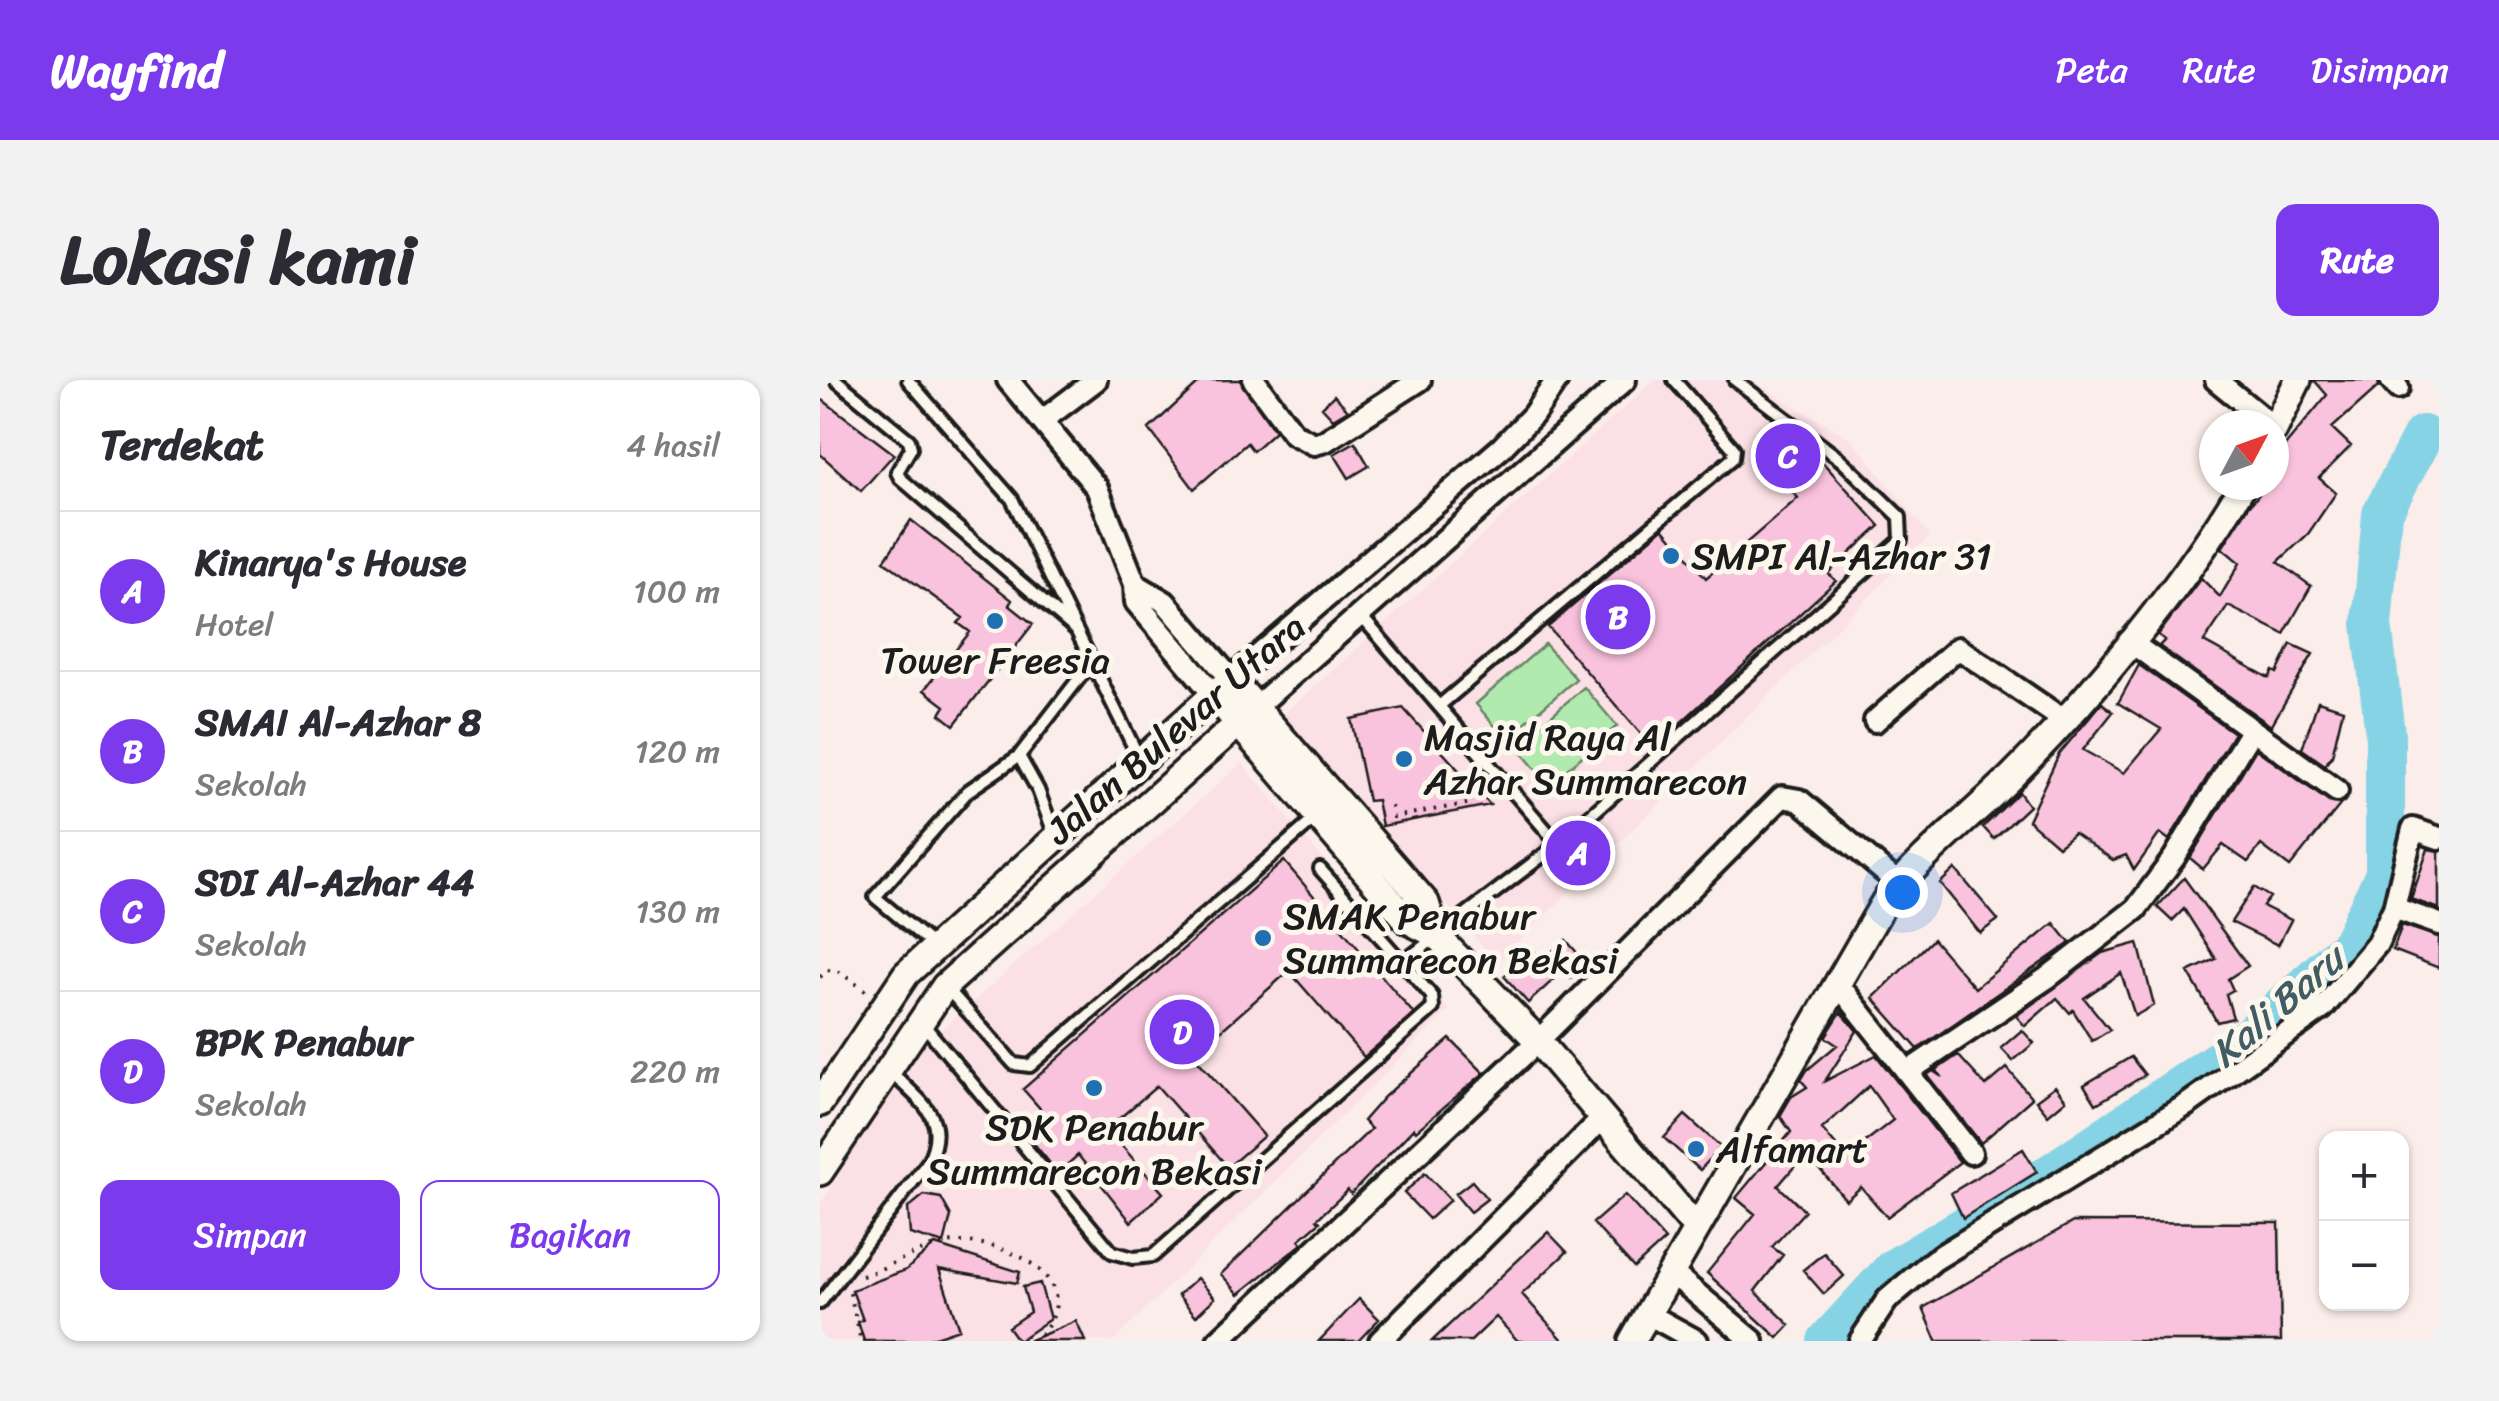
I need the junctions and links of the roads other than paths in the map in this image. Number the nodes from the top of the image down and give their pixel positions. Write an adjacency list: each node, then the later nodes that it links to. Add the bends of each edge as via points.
1 (836, 380): 18 (lane, via 909,440 900,478)
2 (908, 380): 18 (lane, via 1012,499)
3 (1008, 380): 15 (street)
4 (1096, 380): 15 (street)
5 (1254, 380): 11 (street, via 1294,434 1314,444)
6 (1557, 380): 21 (street, Jalan Bulevar Utara, via 1501,448)
7 (1674, 380): 22 (lane, via 1734,449 1733,458)
8 (1735, 380): 33 (lane, via 1865,480 1900,517 1901,540)
9 (2216, 380): 13 (street)
10 (2298, 380): 14 (street)
11 (1410, 382)
12 (1621, 382): 17 (street, Jalan Bulevar Utara)
13 (2252, 410)
14 (2283, 410)
15 (1042, 420): 21 (street, via 1097,488 1136,602)
16 (2232, 500): 19 (street)
17 (1361, 616): 22 (lane); 23 (street, Jalan Bulevar Utara)
18 (1081, 634): 28 (lane)
19 (2130, 641): 25 (street); 26 (street)
20 (1084, 672): 27 (lane)
21 (1222, 687): 23 (street); 28 (street, Jalan Bulevar Utara)
22 (1439, 706): 33 (lane)
23 (1247, 715): 30 (street); 38 (street, via 1426,903); 42 (street, Jalan Bulevar Utara)
24 (1875, 721): 25 (street, via 1958,648)
25 (2066, 721): 35 (street)
26 (2250, 732): 29 (street); 46 (street, via 2136,909)
27 (1019, 756): 31 (lane); 39 (lane, via 968,791 875,898)
28 (1140, 761): 31 (street, Jalan Bulevar Utara)
29 (2337, 791)
30 (1319, 815): 38 (street, via 1407,920); 42 (lane, via 1030,1066 1014,1064)
31 (1055, 837): 39 (street, Jalan Bulevar Utara)
32 (2439, 838): 36 (street, via 2413,829)
33 (1558, 844): 38 (lane)
34 (1320, 869): 40 (lane)
35 (1898, 884): 41 (street); 44 (street, via 1799,800 1782,797)
36 (2394, 908): 37 (street); 60 (street, via 2377,944 2322,1008 2122,1147 1934,1260 1887,1300)
37 (2439, 924)
38 (1436, 935): 40 (lane); 44 (street)
39 (934, 947): 47 (street, Jalan Bulevar Utara, via 884,1004)
40 (1402, 962): 43 (lane, via 1432,996 1432,1010 1144,1258 1112,1252)
41 (1838, 984): 46 (street); 51 (street)
42 (944, 986): 43 (street, Jalan Bulevar Utara)
43 (919, 1019): 45 (street, Jalan Bulevar Utara)
44 (1538, 1041): 48 (street); 55 (street)
45 (887, 1068): 50 (street, Jalan Bulevar Utara); 53 (lane, via 930,1116 938,1139 928,1162)
46 (1909, 1072): 49 (street)
47 (820, 1103)
48 (1602, 1118): 51 (street); 56 (street)
49 (1970, 1153)
50 (820, 1172)
51 (1696, 1228): 52 (street)
52 (1672, 1273): 54 (street); 59 (street)
53 (820, 1303)
54 (1648, 1314): 57 (street); 58 (street)
55 (1218, 1341)
56 (1380, 1341)
57 (1632, 1341)
58 (1697, 1341)
59 (1753, 1341)
60 (1860, 1341)

